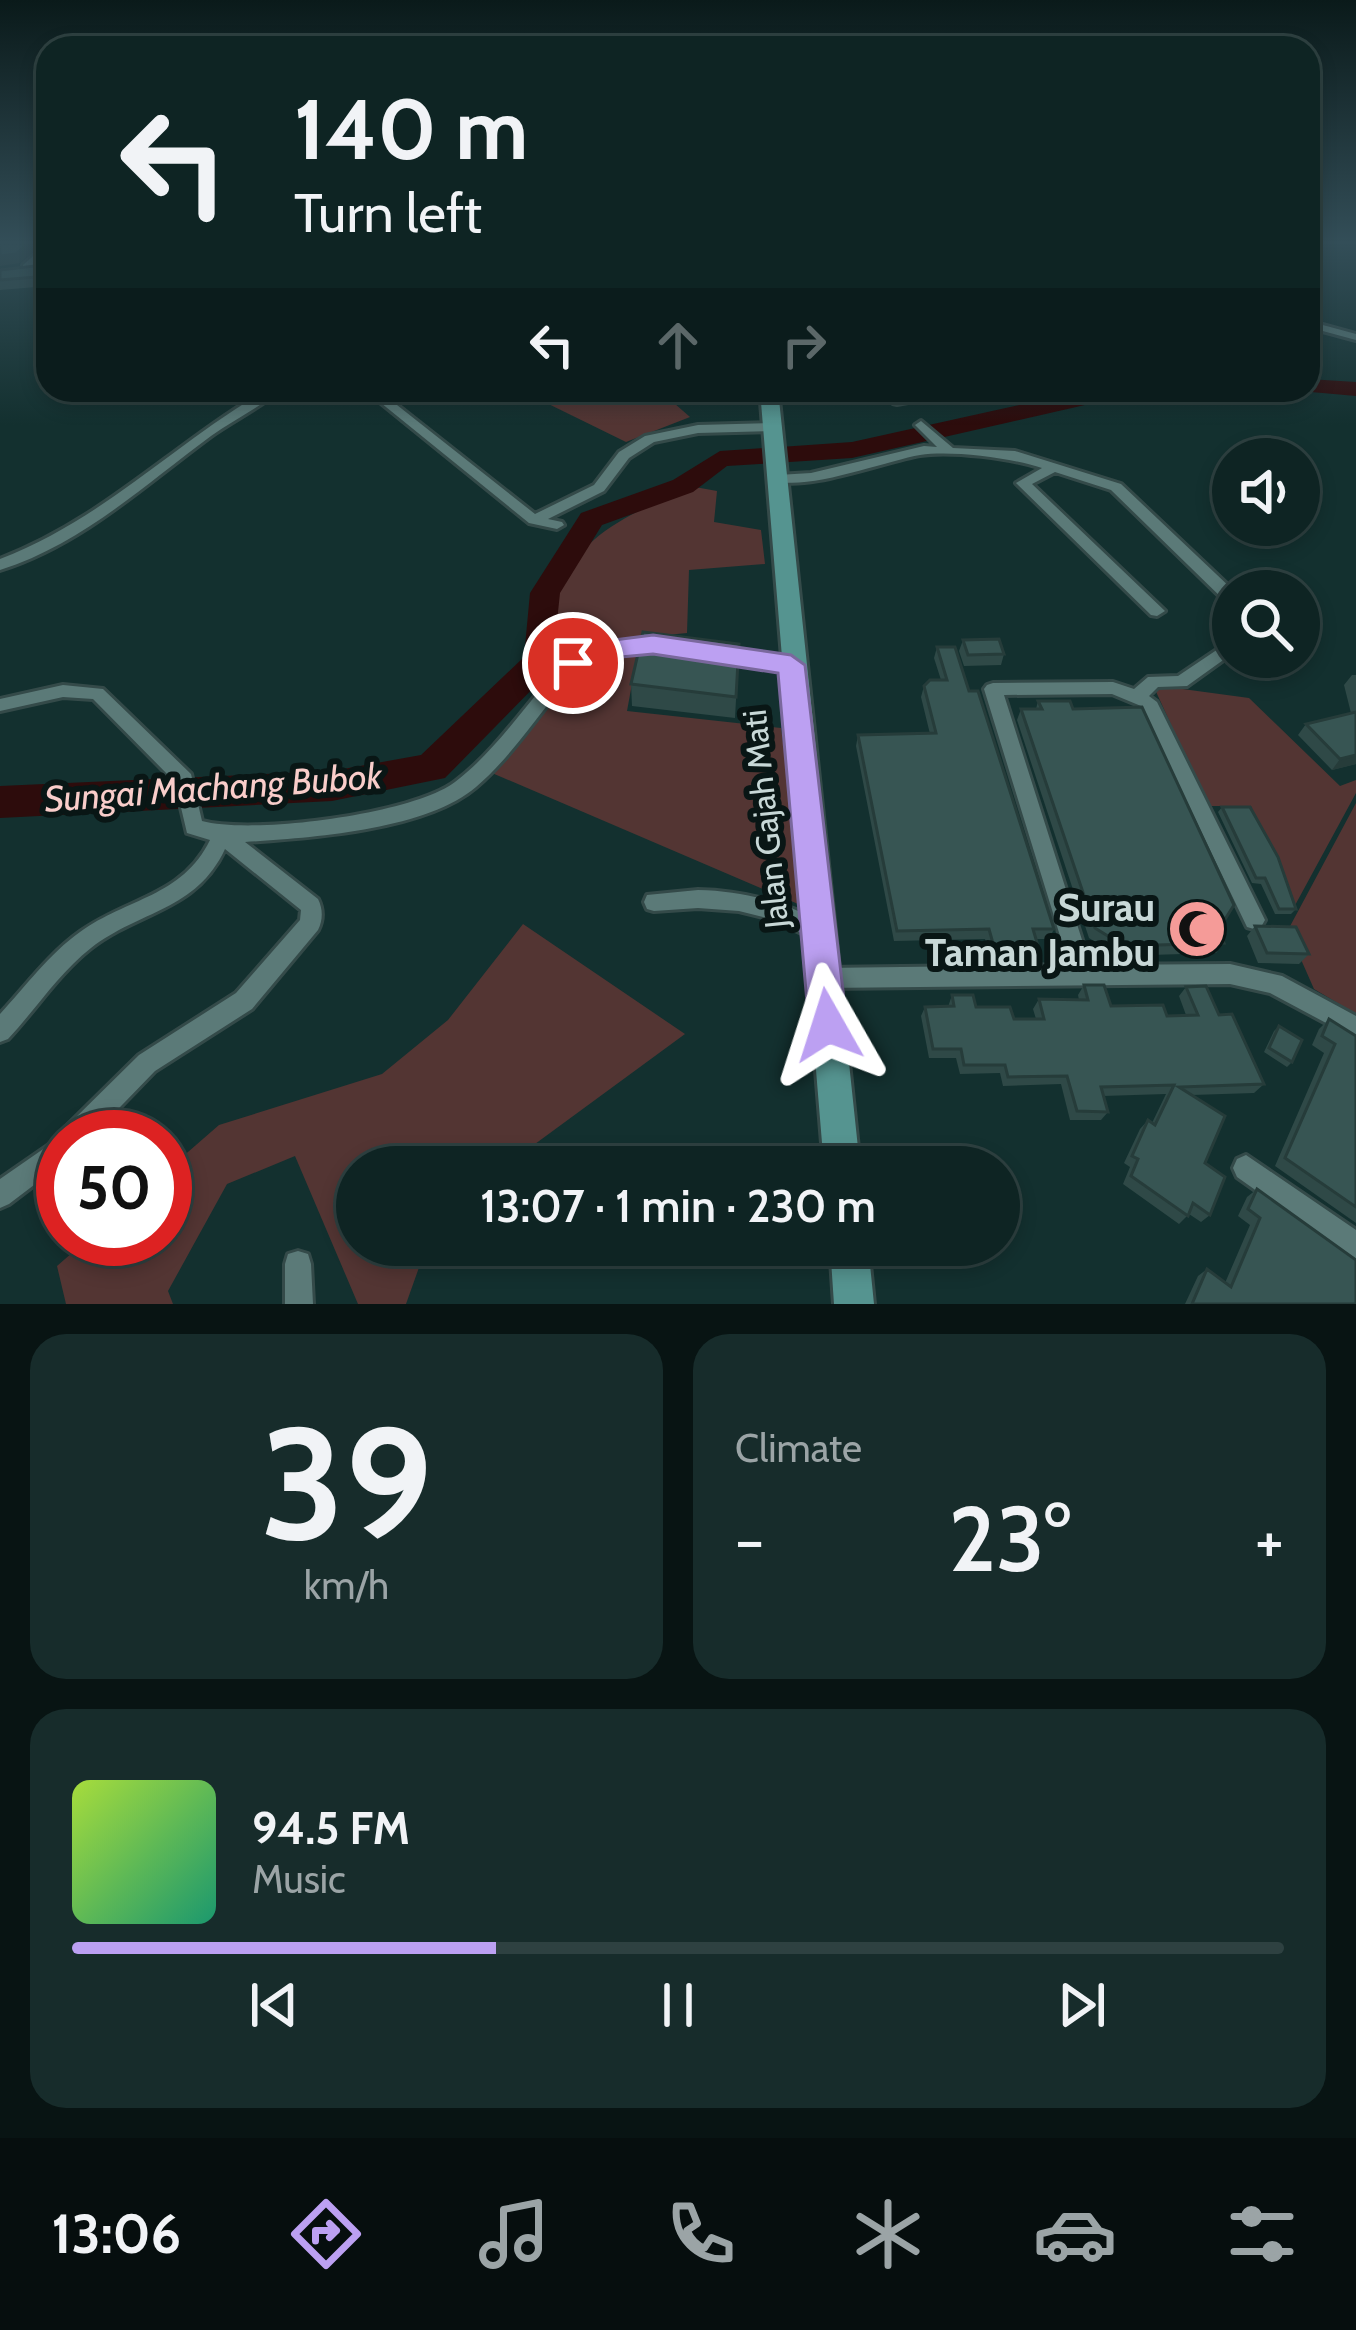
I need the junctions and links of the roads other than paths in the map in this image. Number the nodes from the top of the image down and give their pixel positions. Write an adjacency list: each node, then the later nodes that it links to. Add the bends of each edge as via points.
1 (1320, 327): 2 (street)
2 (1356, 337)
3 (259, 402): 12 (street, via 116,506 45,550)
4 (385, 402): 10 (street)
5 (770, 402): 8 (main road, Jalan Gajah Mati)
6 (921, 425): 7 (street)
7 (950, 452): 8 (street, via 924,450 811,477); 9 (street, via 1015,455)
8 (776, 454): 10 (street, via 698,429 650,440 624,455 599,488); 18 (main road, Jalan Gajah Mati)
9 (1052, 469): 13 (street, via 1116,487); 14 (street, via 1023,483)
10 (534, 520): 11 (street)
11 (557, 525)
12 (0, 566)
13 (1212, 579)
14 (1157, 611)
15 (676, 647): 21 (street, via 579,657 453,795 343,823)
16 (699, 651): 18 (street)
17 (1212, 660): 19 (street, via 1181,682 1154,681)
18 (791, 665): 24 (main road, Jalan Gajah Mati)
19 (1138, 695): 23 (street, via 1156,712); 25 (street, via 993,688)
20 (0, 705): 21 (street, via 62,691 98,693 184,779 194,827)
21 (222, 835): 28 (street, via 186,887 82,942); 29 (street, via 311,906 311,922 244,1001 147,1063)
22 (654, 902): 24 (street, via 712,895 752,902)
23 (1255, 920)
24 (818, 931): 26 (main road, Jalan Gajah Mati)
25 (1083, 976): 26 (street); 27 (street, via 1230,974 1274,983)
26 (824, 978): 30 (main road, Jalan Gajah Mati)
27 (1356, 1028)
28 (0, 1031)
29 (101, 1110)
30 (840, 1146)
31 (36, 1168): 33 (street)
32 (1246, 1168): 34 (street)
33 (0, 1195)
34 (1356, 1246)
35 (298, 1264): 37 (street)
36 (851, 1266): 38 (main road)
37 (299, 1304)
38 (854, 1304)

